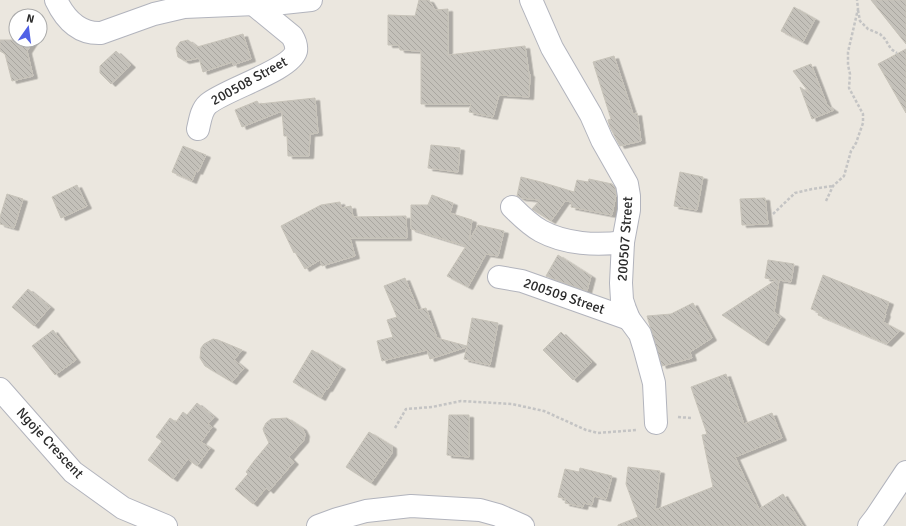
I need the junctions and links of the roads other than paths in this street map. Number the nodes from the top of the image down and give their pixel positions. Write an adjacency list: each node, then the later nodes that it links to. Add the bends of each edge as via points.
1 (56, 0): 4 (street, via 77,28 94,34 184,7)
2 (311, 0): 4 (street)
3 (532, 0): 7 (street, 200507 Street, via 552,48 627,184 629,210)
4 (253, 4): 5 (street, 200508 Street, via 292,36 296,52 279,67 207,105 201,115)
5 (198, 129)
6 (512, 208): 7 (street, via 542,231 577,243)
7 (624, 242): 9 (street, 200507 Street, via 622,300)
8 (499, 277): 9 (street, 200509 Street, via 522,281)
9 (629, 319): 11 (street, 200507 Street, via 640,334 654,383)
10 (0, 389): 13 (street, Ngoje Crescent, via 73,472 123,508)
11 (656, 423)
12 (906, 472): 16 (street)
13 (166, 526)
14 (318, 526): 15 (street, via 366,511 411,506 480,510)
15 (523, 526)
16 (869, 526)

